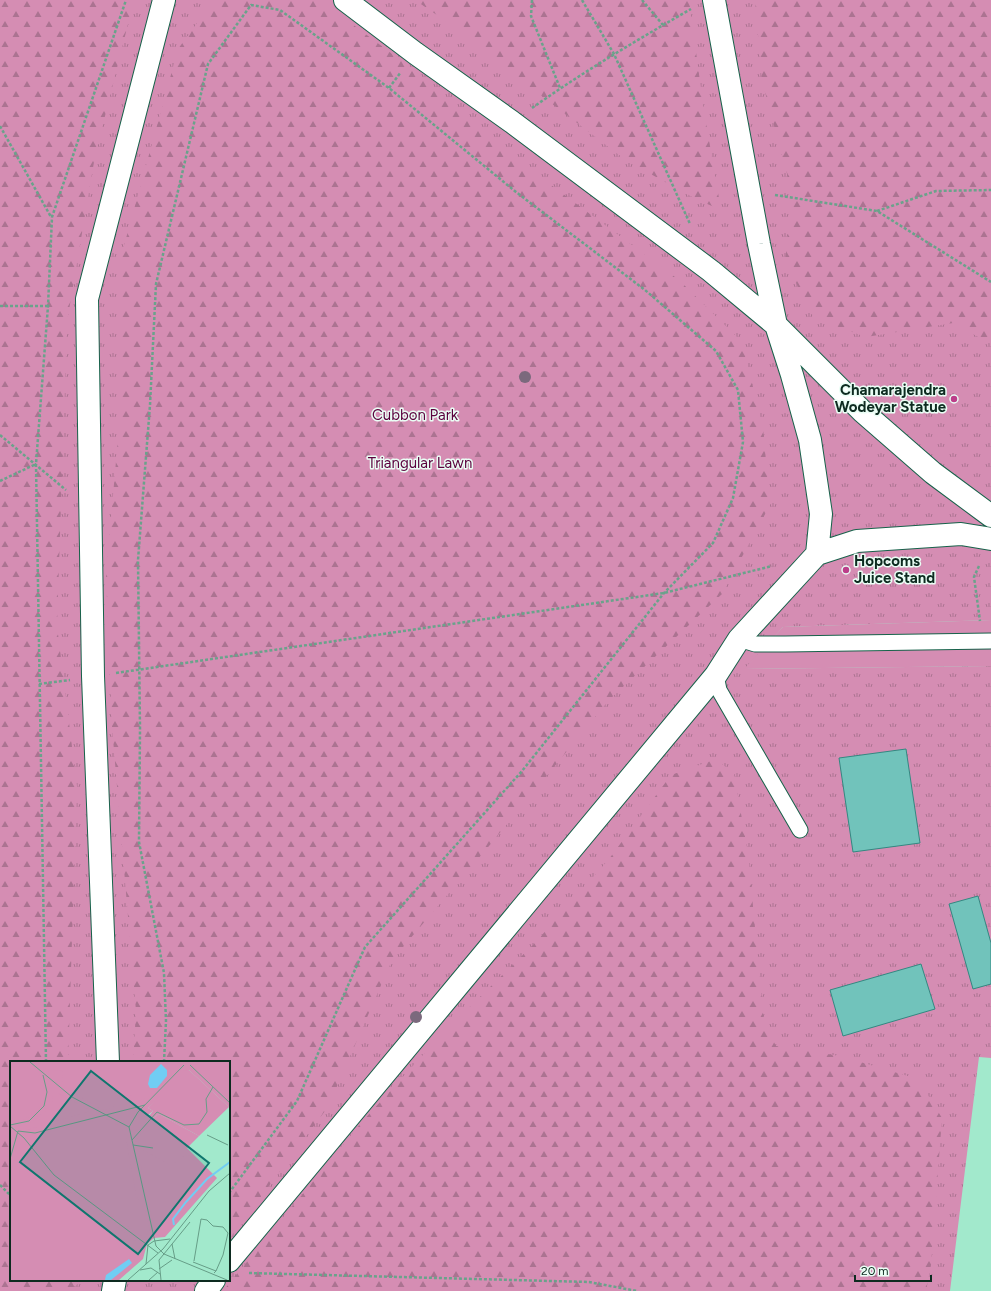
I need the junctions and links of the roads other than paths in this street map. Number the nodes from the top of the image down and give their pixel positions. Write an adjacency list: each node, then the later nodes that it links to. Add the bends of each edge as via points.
1 (164, 0): 12 (street, via 87,299 93,676)
2 (345, 0): 4 (street, via 711,271)
3 (714, 2): 4 (street)
4 (776, 325): 5 (street, via 863,412 934,473); 7 (street, via 810,440 821,514)
5 (991, 516)
6 (991, 539): 7 (street, via 961,534 857,541)
7 (817, 554): 8 (street)
8 (739, 639): 9 (lane, via 755,644); 10 (street)
9 (987, 641)
10 (716, 675): 11 (lane, via 719,690); 13 (street)
11 (800, 830)
12 (108, 1061)
13 (235, 1267)
14 (115, 1281): 16 (street)
15 (213, 1281): 17 (street)
16 (113, 1291)
17 (206, 1291)

